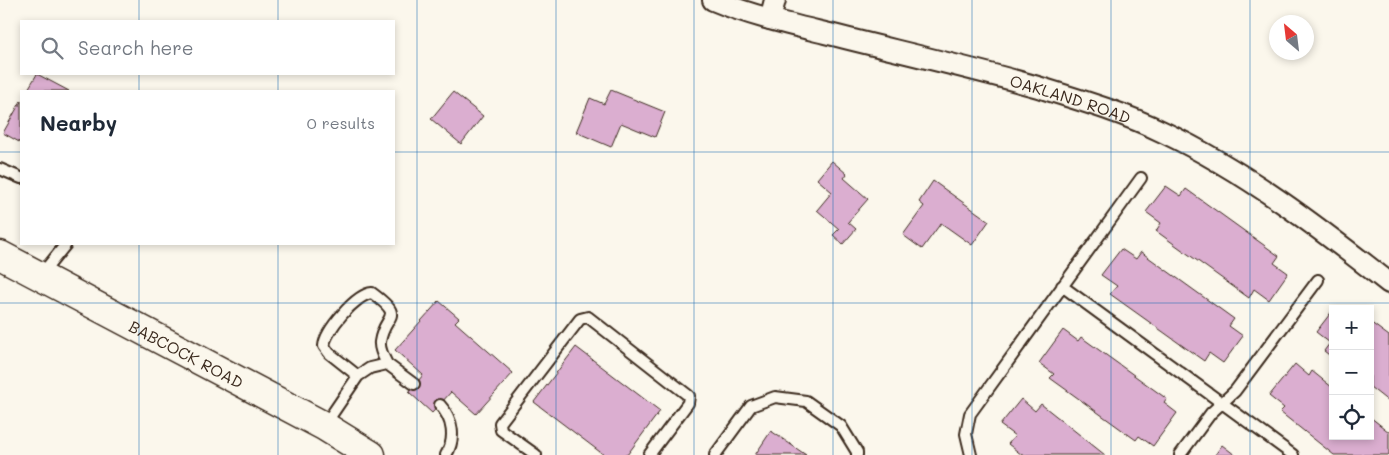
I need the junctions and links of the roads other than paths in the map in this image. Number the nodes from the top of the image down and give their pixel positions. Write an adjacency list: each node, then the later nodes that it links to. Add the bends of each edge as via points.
1 (713, 0): 2 (street, OAKLAND ROAD)
2 (772, 10): 10 (street, OAKLAND ROAD, via 1038,87 1162,131 1254,184 1321,230)
3 (0, 169): 4 (lane)
4 (20, 178)
5 (1141, 178): 11 (lane)
6 (65, 245): 8 (lane)
7 (0, 255): 8 (main road, BABCOCK ROAD)
8 (40, 276): 17 (main road, BABCOCK ROAD)
9 (1318, 280): 15 (lane, via 1235,391)
10 (1389, 283)
11 (1062, 286): 15 (lane); 24 (lane, via 970,414 966,434)
12 (387, 364): 13 (lane, via 370,368); 13 (lane, via 380,343 391,318 391,310 372,293 366,294 357,299 324,339 329,353); 14 (lane)
13 (358, 376): 17 (lane)
14 (414, 384)
15 (1222, 402): 25 (lane); 26 (lane)
16 (440, 405): 19 (lane, via 452,426 452,439)
17 (324, 426): 18 (main road, BABCOCK ROAD)
18 (359, 452)
19 (446, 455)
20 (536, 455): 21 (lane, via 501,430 500,423 580,319 588,317 689,396 688,403)
21 (649, 455)
22 (715, 455): 23 (lane, via 751,406 775,397 806,401 841,426)
23 (857, 455)
24 (971, 455)
25 (1180, 455)
26 (1292, 455)

